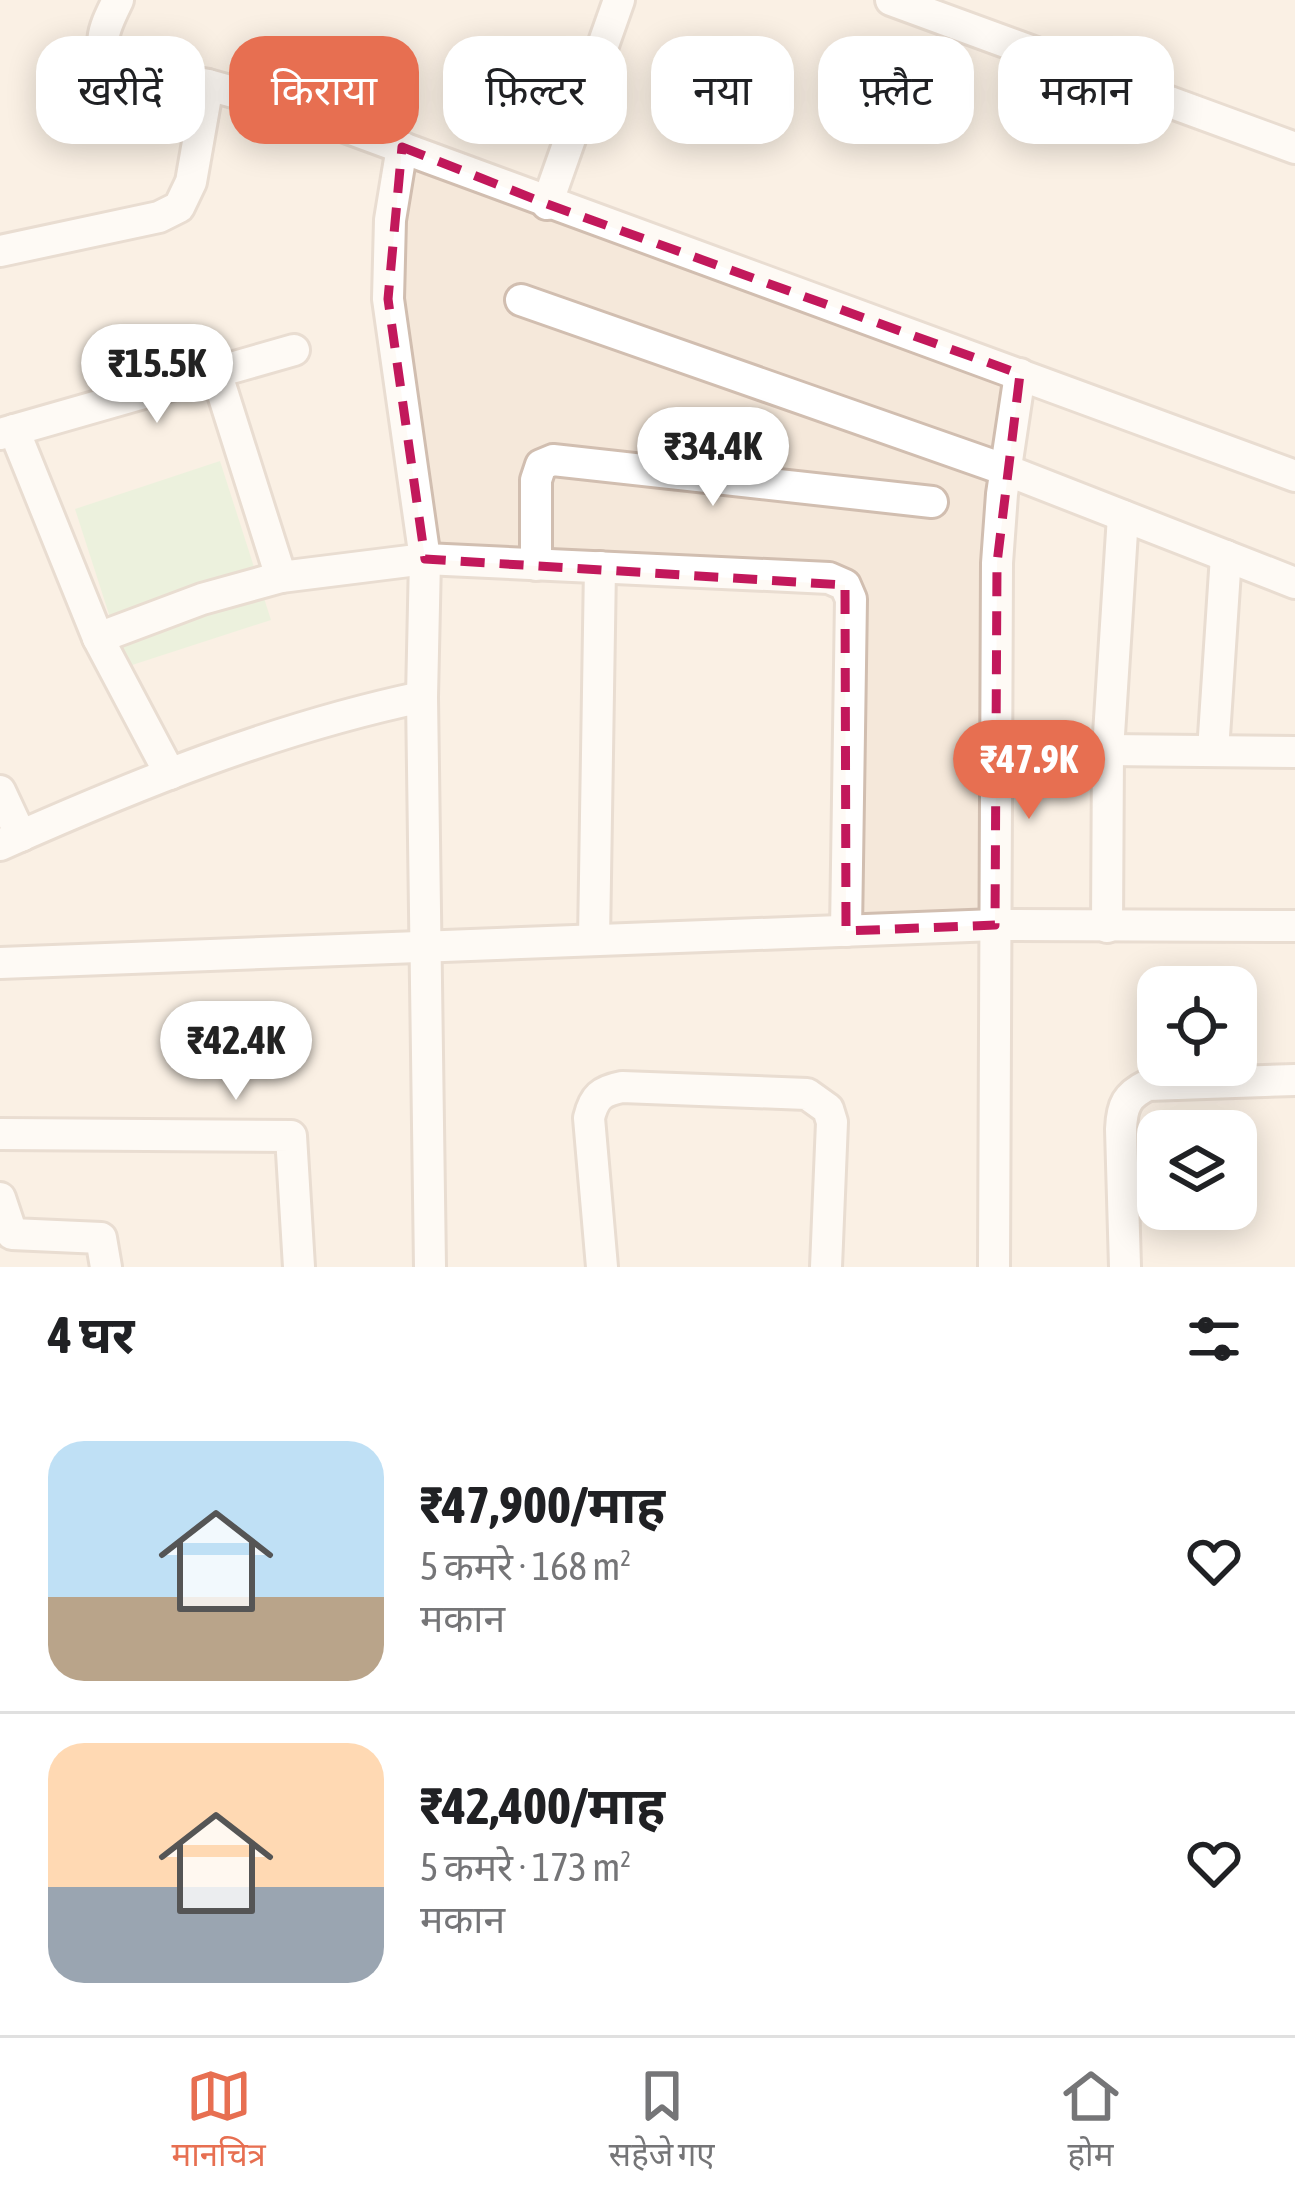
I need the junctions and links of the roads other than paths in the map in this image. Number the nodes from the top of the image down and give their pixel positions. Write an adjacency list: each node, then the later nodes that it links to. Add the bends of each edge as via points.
1 (118, 0): 4 (street, via 101,42 106,59)
2 (619, 0): 7 (street)
3 (891, 0): 6 (street)
4 (208, 85): 5 (street); 8 (street, via 191,182 178,206 159,217)
5 (402, 147): 7 (street); 19 (street, via 388,299)
6 (1295, 148)
7 (547, 205): 11 (street)
8 (0, 250)
9 (521, 300): 14 (street)
10 (294, 350): 12 (street)
11 (1020, 374): 14 (street); 15 (street)
12 (217, 375): 13 (street); 22 (street)
13 (7, 432): 24 (street)
14 (1006, 470): 17 (street); 32 (street, via 997,563)
15 (1295, 476)
16 (932, 502): 20 (street, via 553,460 536,480)
17 (1123, 516): 18 (street); 26 (street)
18 (1226, 556): 23 (street); 27 (street)
19 (424, 560): 20 (street); 22 (street); 25 (street)
20 (536, 565): 21 (street)
21 (600, 567): 35 (street, via 845,585); 36 (street)
22 (281, 577): 24 (street)
23 (1295, 584)
24 (98, 638): 29 (street)
25 (422, 697): 29 (street, via 266,736); 37 (street)
26 (1108, 750): 27 (street); 34 (street)
27 (1213, 752): 28 (street)
28 (1295, 752)
29 (170, 774): 31 (street)
30 (0, 791): 31 (street)
31 (10, 840)
32 (995, 925): 34 (street); 35 (street); 47 (street)
33 (1295, 926): 34 (street)
34 (1107, 927)
35 (846, 931): 36 (street)
36 (594, 940): 37 (street)
37 (424, 946): 38 (street); 44 (street)
38 (0, 964)
39 (1295, 1080): 48 (street, via 1148,1084 1131,1093 1121,1129)
40 (0, 1134): 43 (street, via 291,1136)
41 (0, 1198): 42 (street, via 11,1234 101,1238)
42 (106, 1267)
43 (299, 1267)
44 (430, 1267)
45 (602, 1267): 46 (street, via 590,1118 593,1100 622,1087 819,1100 832,1121)
46 (826, 1267)
47 (994, 1267)
48 (1125, 1267)

